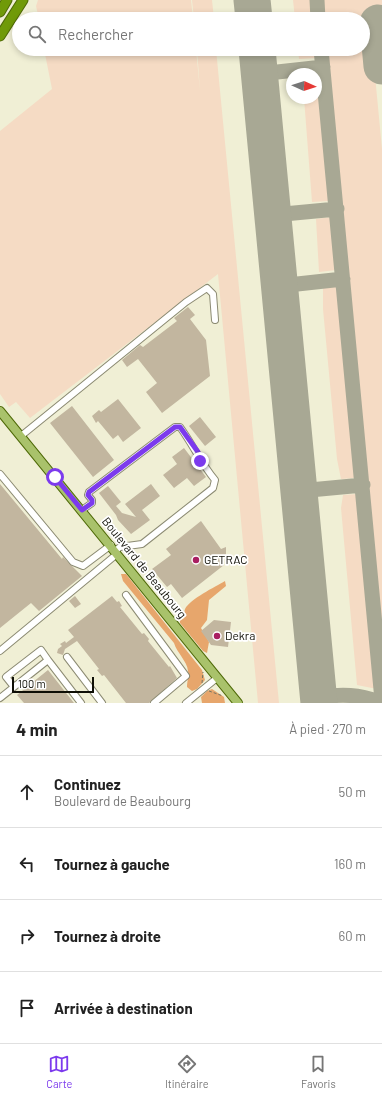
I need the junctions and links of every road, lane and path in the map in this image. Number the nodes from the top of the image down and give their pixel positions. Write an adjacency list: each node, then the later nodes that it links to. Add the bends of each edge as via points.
1 (7, 0): 3 (highway)
2 (23, 0): 4 (highway)
3 (0, 12)
4 (15, 12)
5 (12, 17): 6 (highway)
6 (0, 36)
7 (215, 320): 9 (street, via 213,294 207,288 186,302)
8 (0, 411): 9 (main road, Boulevard de Beaubourg)
9 (21, 436): 11 (main road, Boulevard de Beaubourg)
10 (0, 474): 12 (street, via 73,562 84,566)
11 (82, 510): 12 (main road, Boulevard de Beaubourg); 12 (street, via 92,503 89,492 175,427 180,427 198,452 200,461 215,480 213,488 142,544)
12 (116, 549): 14 (street); 17 (main road, Boulevard de Beaubourg)
13 (126, 595): 22 (street, via 186,676)
14 (0, 651)
15 (67, 657): 21 (street)
16 (48, 660): 18 (street); 18 (street, via 41,650 6,677); 20 (street)
17 (217, 678): 23 (street); 24 (main road, Boulevard de Beaubourg)
18 (14, 687): 19 (street)
19 (0, 698)
20 (81, 703)
21 (102, 703)
22 (154, 703)
23 (186, 703)
24 (238, 703)

